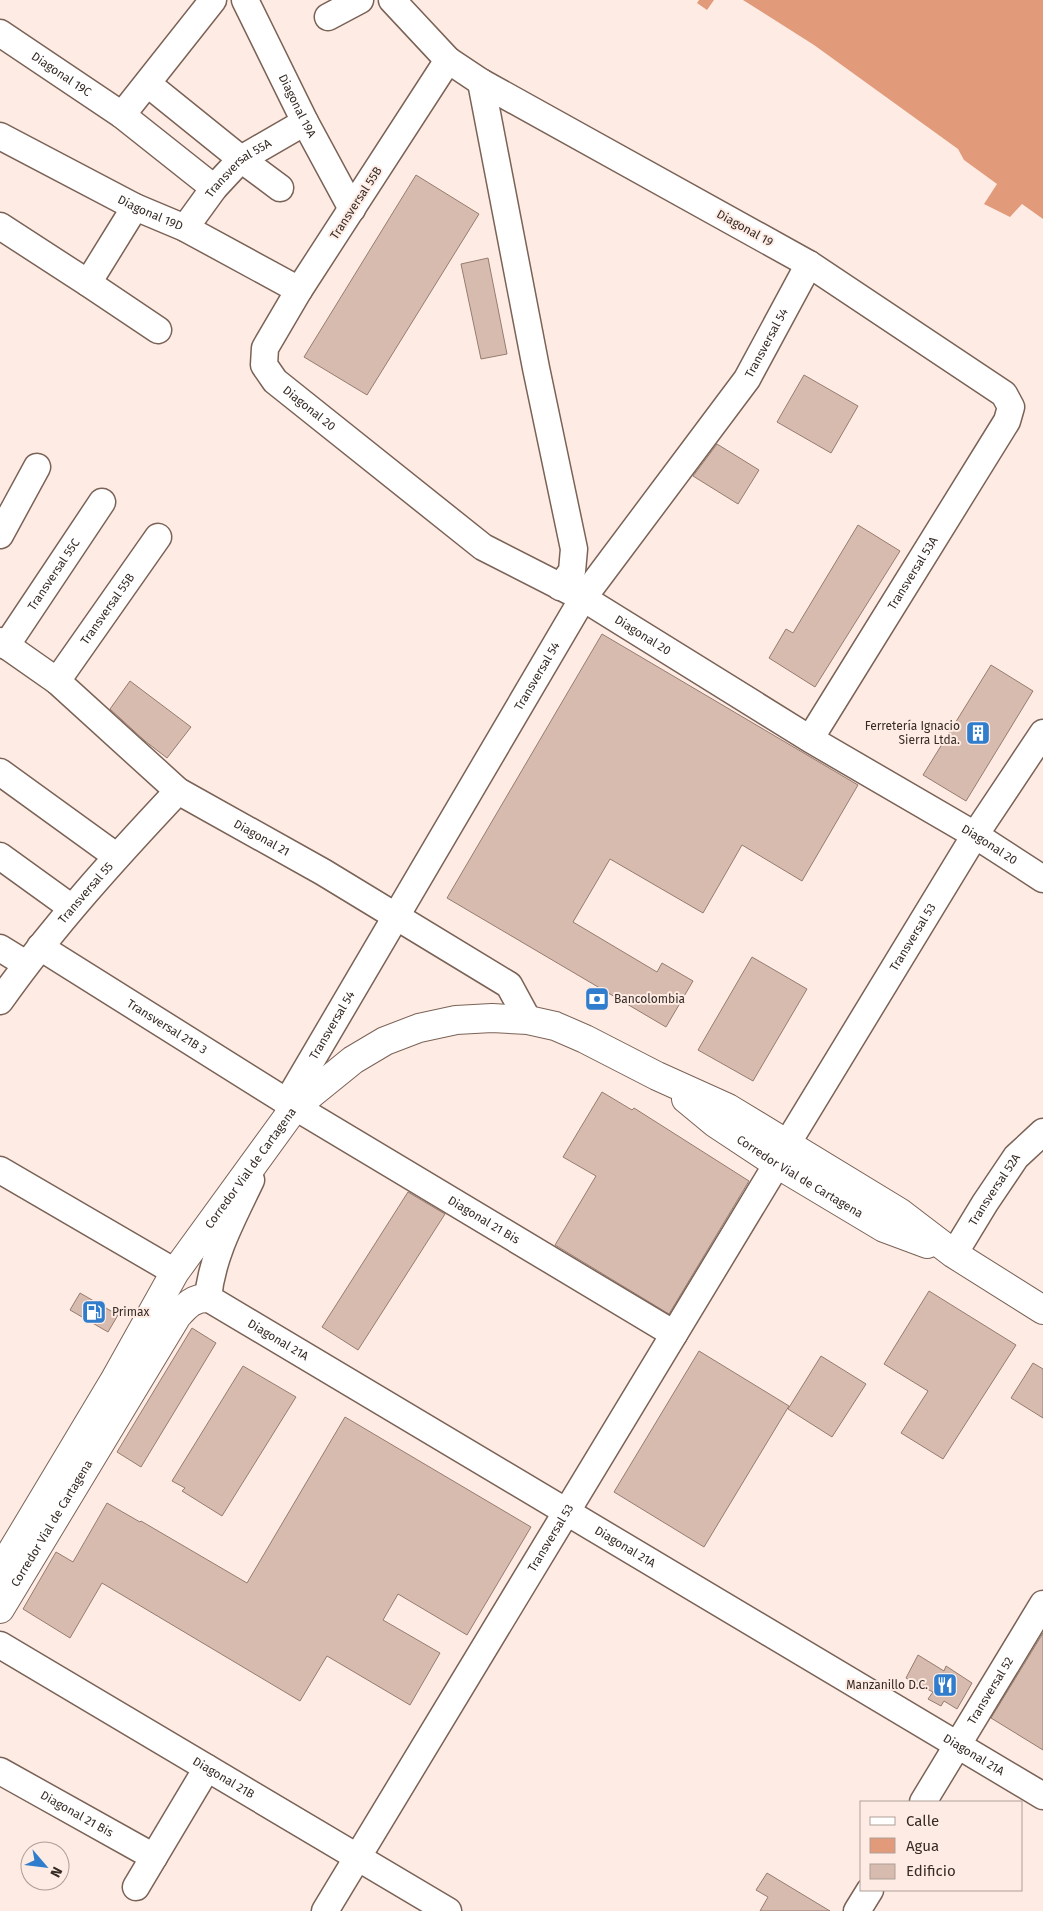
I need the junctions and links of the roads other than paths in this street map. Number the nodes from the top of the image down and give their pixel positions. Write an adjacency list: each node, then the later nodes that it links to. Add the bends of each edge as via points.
1 (212, 0): 8 (street)
2 (245, 0): 10 (street, Diagonal 19A)
3 (360, 0): 5 (street)
4 (392, 0): 7 (street, Diagonal 19)
5 (328, 17)
6 (0, 33): 9 (street, Diagonal 19C)
7 (464, 71): 16 (street, Transversal 55B); 19 (street, Diagonal 19); 29 (street, via 536,368 574,550)
8 (148, 84): 9 (street); 12 (street)
9 (122, 115): 13 (street, Diagonal 19C)
10 (305, 122): 12 (street, Transversal 55A); 16 (street, Diagonal 19A)
11 (0, 136): 15 (street, Diagonal 19D)
12 (241, 159): 13 (street, Transversal 55A); 14 (street)
13 (214, 188): 18 (street, Transversal 55A)
14 (280, 188)
15 (135, 207): 18 (street, Diagonal 19D); 20 (street)
16 (352, 209): 21 (street, Transversal 55B)
17 (0, 226): 20 (street)
18 (185, 228): 21 (street, Diagonal 19D)
19 (809, 264): 24 (street, Diagonal 19, via 1004,394); 29 (street, Transversal 54, via 747,379)
20 (88, 283): 22 (street)
21 (299, 290): 23 (street, Transversal 55B, via 265,348)
22 (158, 330)
23 (264, 365): 29 (street, Diagonal 20, via 275,382 482,547)
24 (1011, 406): 33 (street, Transversal 53A, via 1006,421)
25 (37, 467): 27 (street)
26 (102, 502): 30 (street, Transversal 55C)
27 (3, 522)
28 (158, 537): 31 (street, Transversal 55B)
29 (572, 592): 33 (street, Diagonal 20); 41 (street, Transversal 54)
30 (3, 643): 31 (street, Diagonal 21)
31 (57, 681): 35 (street, Diagonal 21)
32 (1043, 733): 36 (street, Transversal 53)
33 (810, 739): 36 (street, Diagonal 20)
34 (0, 772): 38 (street)
35 (178, 791): 38 (street, Transversal 55); 41 (street, Diagonal 21)
36 (975, 835): 39 (street, Diagonal 20); 49 (street, Transversal 53)
37 (0, 856): 40 (street)
38 (116, 856): 40 (street, Transversal 55)
39 (1043, 879)
40 (72, 908): 43 (street, Transversal 55)
41 (396, 917): 45 (street, Diagonal 21, via 509,985); 46 (street, Transversal 54)
42 (0, 948): 43 (street, Transversal 21B 3)
43 (33, 956): 44 (street, Transversal 55); 46 (street, Transversal 21B 3)
44 (0, 1001)
45 (528, 1020): 46 (main road, Corredor Vial de Cartagena, via 456,1020 419,1028 385,1041); 49 (main road, Corredor Vial de Cartagena, via 555,1026 585,1039 657,1076 714,1123)
46 (291, 1104): 48 (main road, Corredor Vial de Cartagena); 55 (street, Diagonal 21 Bis)
47 (1043, 1132): 51 (street, Transversal 52A, via 1016,1157)
48 (272, 1138): 52 (main road, Corredor Vial de Cartagena); 53 (street, via 220,1243)
49 (782, 1154): 51 (main road, Corredor Vial de Cartagena, via 884,1228); 55 (street, Transversal 53)
50 (0, 1170): 52 (street)
51 (954, 1254): 54 (main road, Corredor Vial de Cartagena)
52 (175, 1272): 57 (main road, Corredor Vial de Cartagena)
53 (208, 1298): 56 (street, Diagonal 21A); 59 (main road, Corredor Vial de Cartagena, via 190,1302 177,1316)
54 (1043, 1310)
55 (674, 1334): 56 (street, Transversal 53)
56 (566, 1512): 61 (street, Diagonal 21A); 67 (street, Transversal 53)
57 (0, 1571)
58 (1043, 1604): 61 (street, Transversal 52)
59 (0, 1609)
60 (0, 1645): 62 (street, Diagonal 21B)
61 (958, 1745): 64 (street, Diagonal 21A); 65 (street, Transversal 52)
62 (207, 1768): 66 (street); 67 (street, Diagonal 21B)
63 (0, 1771): 66 (street, Diagonal 21 Bis)
64 (1043, 1796)
65 (924, 1801)
66 (154, 1856): 68 (street)
67 (358, 1857): 70 (street, Transversal 53); 71 (street, Diagonal 21B)
68 (136, 1887)
69 (869, 1891): 72 (street)
70 (325, 1911)
71 (448, 1911)
72 (857, 1911)

